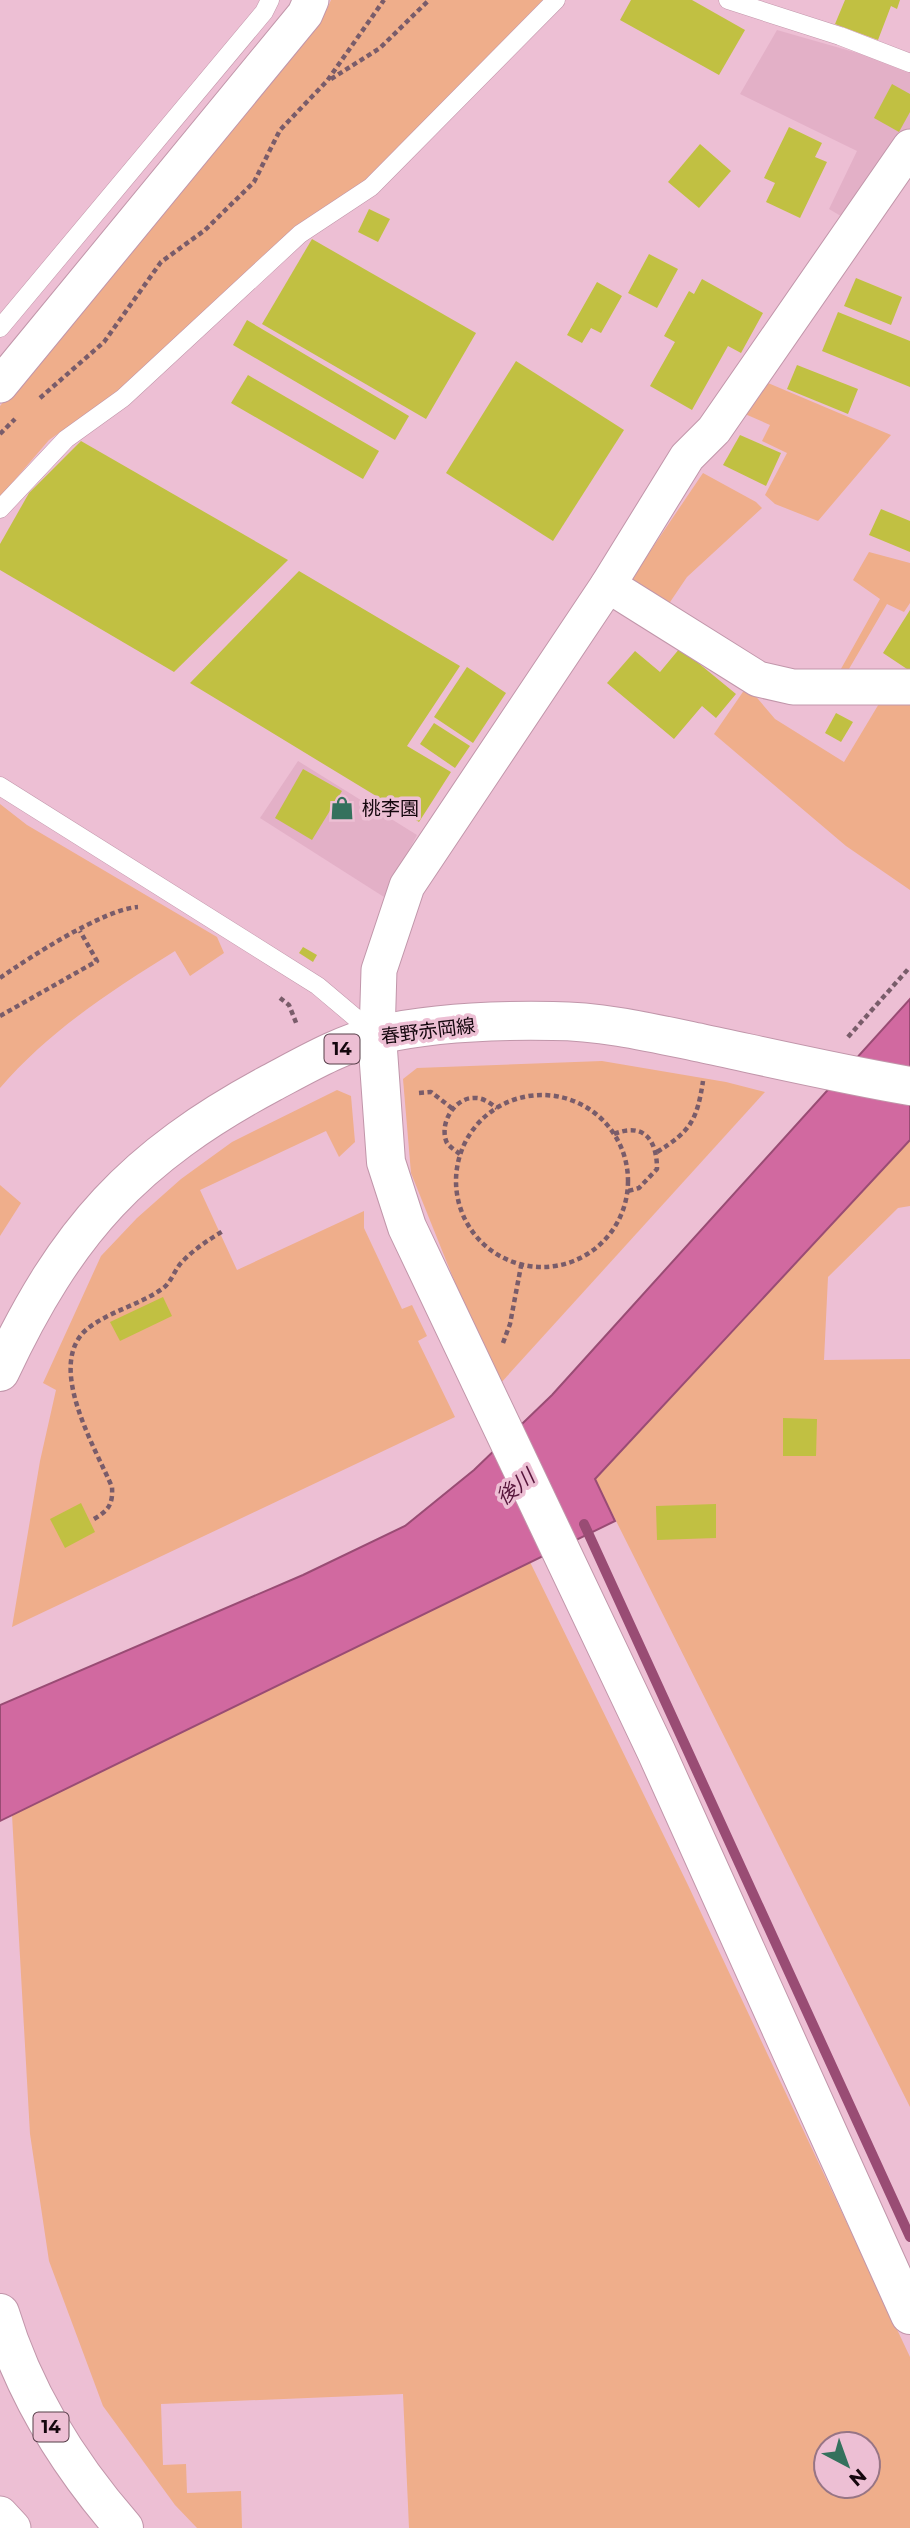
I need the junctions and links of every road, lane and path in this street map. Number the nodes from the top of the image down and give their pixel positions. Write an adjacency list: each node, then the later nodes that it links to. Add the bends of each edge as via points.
1 (270, 0): 10 (lane)
2 (312, 0): 11 (street)
3 (384, 0): 8 (path)
4 (429, 0): 8 (path, via 380,48)
5 (556, 0): 15 (lane, via 371,187 300,234 123,398 66,439)
6 (728, 0): 7 (lane)
7 (910, 63)
8 (327, 81): 12 (path, via 280,130 254,182 205,230 161,262 104,342)
9 (910, 147): 16 (street, via 714,430 687,457)
10 (0, 328)
11 (0, 385)
12 (34, 402)
13 (24, 411): 14 (path)
14 (0, 434)
15 (0, 509)
16 (608, 585): 17 (street, via 758,679 793,687); 24 (street, via 407,886 379,970)
17 (910, 687)
18 (0, 786): 24 (lane, via 318,986)
19 (144, 908): 20 (path, via 122,910)
20 (80, 931): 22 (path); 23 (path, via 97,961)
21 (910, 967): 25 (path)
22 (0, 978)
23 (0, 1016)
24 (377, 1036): 27 (street, 春野赤岡線 / 14, via 440,1026 555,1021 647,1032); 37 (street, via 386,1162 407,1227); 38 (street, 春野赤岡線 / 14, via 313,1061 236,1102 178,1139 125,1183 78,1235 44,1285)
25 (847, 1038)
26 (705, 1069): 32 (path, via 698,1112 690,1128)
27 (910, 1086)
28 (412, 1093): 30 (path, via 431,1092)
29 (497, 1108): 30 (path, via 480,1098 466,1098); 31 (path, via 530,1097 565,1098 587,1107); 33 (path, via 478,1123)
30 (453, 1109): 33 (path, via 444,1126 448,1144)
31 (614, 1134): 32 (path, via 627,1129 642,1131); 34 (path, via 626,1163)
32 (657, 1152): 34 (path, via 657,1169 639,1188)
33 (460, 1155): 36 (path, via 455,1185 468,1227 500,1258)
34 (627, 1192): 36 (path, via 616,1226 585,1256 565,1265)
35 (223, 1231): 39 (path, via 179,1264 164,1288 106,1316 85,1331 71,1352 70,1378 76,1403 112,1487 113,1501)
36 (521, 1266): 37 (path, via 501,1348)
37 (473, 1367): 41 (street, via 656,1751)
38 (0, 1372)
39 (94, 1519)
40 (0, 2313): 44 (street, 14, via 11,2351 68,2458)
41 (910, 2315)
42 (0, 2514): 43 (street)
43 (13, 2528)
44 (124, 2528)

